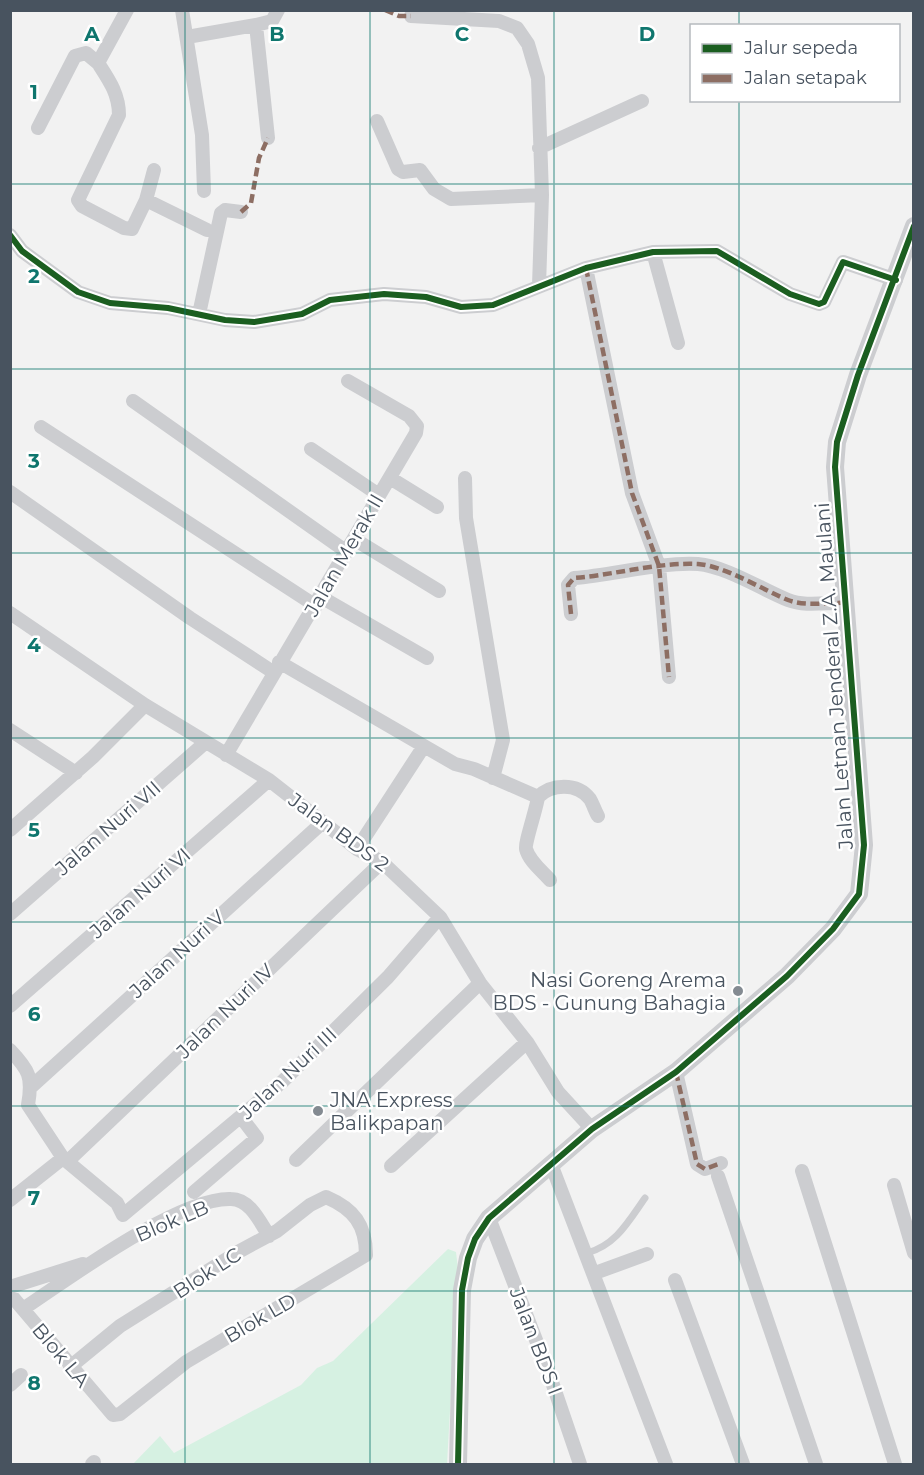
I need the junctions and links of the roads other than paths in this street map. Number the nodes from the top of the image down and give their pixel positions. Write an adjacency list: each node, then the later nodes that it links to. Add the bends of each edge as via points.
1 (127, 10): 7 (street)
2 (182, 10): 6 (street)
3 (278, 10): 5 (street, via 272,21)
4 (411, 16): 12 (street, via 499,21 517,28 528,44 538,78)
5 (256, 25): 6 (street); 11 (street)
6 (187, 37): 14 (street, via 202,135)
7 (98, 63): 10 (street, via 86,53 75,56); 16 (street, via 113,87 119,115 78,200 82,206 132,229)
8 (642, 101): 12 (street)
9 (377, 122): 15 (street, via 398,169 420,170 439,194 451,199)
10 (38, 128)
11 (268, 138)
12 (539, 148): 15 (street)
13 (154, 170): 16 (street)
14 (204, 191)
15 (542, 195): 24 (street)
16 (146, 200): 19 (street)
17 (241, 212): 25 (street, via 221,213)
18 (914, 226): 23 (street, Jalan Letnan Jenderal Z.A. Maulani)
19 (207, 230)
20 (10, 235): 25 (street, via 22,251 78,292 110,303)
21 (653, 252): 22 (street); 23 (street, via 717,251 790,294 819,304 824,302 843,262); 26 (street)
22 (586, 268): 24 (street); 38 (street, via 632,493)
23 (896, 280): 41 (street, Jalan Letnan Jenderal Z.A. Maulani, via 858,375 837,442 835,467)
24 (540, 286): 25 (street, via 493,305 461,307 426,297 384,294 330,300 302,314 254,322)
25 (198, 314)
26 (678, 344)
27 (348, 381): 31 (street, Jalan Merak II, via 409,416 417,426)
28 (133, 402): 37 (street)
29 (41, 427): 40 (street)
30 (311, 449): 34 (street)
31 (390, 478): 34 (street, Jalan Merak II); 35 (street)
32 (465, 478): 53 (street, via 466,518 503,740)
33 (10, 492): 45 (street, via 190,618)
34 (379, 495): 36 (street, Jalan Merak II)
35 (437, 507)
36 (354, 539): 37 (street, Jalan Merak II); 39 (street)
37 (347, 552): 40 (street, Jalan Merak II)
38 (659, 567): 41 (street, via 698,564 807,605); 43 (street, via 574,578 568,585); 46 (street)
39 (439, 591)
40 (319, 601): 44 (street); 45 (street, Jalan Merak II)
41 (847, 603): 68 (street, Jalan Letnan Jenderal Z.A. Maulani, via 864,845 859,894 787,976)
42 (10, 613): 47 (street, Jalan BDS 2)
43 (571, 614)
44 (427, 658)
45 (276, 667): 50 (street); 51 (street, Jalan Merak II)
46 (669, 677)
47 (145, 705): 49 (street, Jalan BDS 2); 52 (street)
48 (11, 730): 52 (street)
49 (206, 742): 51 (street, Jalan BDS 2); 62 (street, Jalan Nuri VII)
50 (424, 746): 53 (street, via 455,764); 59 (street)
51 (226, 755): 54 (street, Jalan BDS 2)
52 (76, 773): 58 (street)
53 (493, 778): 55 (street)
54 (269, 780): 57 (street, Jalan BDS 2); 65 (street, Jalan Nuri VI)
55 (538, 797): 56 (street, via 546,789 557,787 580,791 589,798); 61 (street, via 526,850)
56 (598, 816)
57 (323, 822): 59 (street, Jalan BDS 2); 69 (street, Jalan Nuri V)
58 (10, 830)
59 (357, 849): 60 (street, Jalan BDS 2)
60 (382, 862): 63 (street, Jalan BDS 2); 72 (street, Jalan Nuri IV)
61 (550, 880)
62 (10, 914)
63 (441, 917): 64 (street, Jalan BDS 2); 70 (street, Jalan Nuri III, via 388,977)
64 (480, 983): 66 (street, Jalan BDS 2); 73 (street)
65 (10, 1006)
66 (527, 1042): 71 (street, Jalan BDS 2, via 558,1092); 75 (street)
67 (10, 1050): 69 (street, via 27,1068)
68 (676, 1072): 71 (street, Jalan Letnan Jenderal Z.A. Maulani); 101 (street, via 696,1164 720,1170)
69 (31, 1087): 72 (street, via 28,1105)
70 (241, 1117): 72 (street, Jalan Nuri III, via 123,1215 117,1203); 78 (street, via 257,1138)
71 (592, 1129): 74 (street, Jalan Letnan Jenderal Z.A. Maulani)
72 (66, 1159): 80 (street, Jalan Nuri IV)
73 (296, 1160)
74 (551, 1164): 82 (street, Jalan Letnan Jenderal Z.A. Maulani); 84 (street)
75 (391, 1166)
76 (802, 1171): 102 (street)
77 (894, 1185): 85 (street)
78 (194, 1192)
79 (645, 1198): 84 (lane, via 614,1240 603,1249)
80 (10, 1200)
81 (348, 1206): 83 (street, Blok LC, via 327,1197); 96 (street, Blok LD, via 366,1238 366,1255 186,1362 120,1414)
82 (489, 1218): 97 (street, Jalan Letnan Jenderal Z.A. Maulani, via 475,1239 462,1290); 98 (street, Jalan BDS I)
83 (269, 1236): 87 (street, Blok LB, via 249,1206 232,1199 198,1206 129,1239); 93 (street, Blok LC, via 120,1326)
84 (587, 1253): 88 (street)
85 (914, 1253)
86 (647, 1254): 88 (street)
87 (100, 1258): 90 (street, Blok LB); 92 (street, Blok LB)
88 (595, 1274): 99 (street)
89 (675, 1280): 100 (street)
90 (10, 1287)
91 (10, 1294): 92 (street, Blok LA)
92 (23, 1309): 93 (street, Blok LA)
93 (70, 1367): 96 (street, Blok LA)
94 (21, 1375): 95 (street)
95 (10, 1385)
96 (112, 1415)
97 (458, 1464)
98 (580, 1464)
99 (666, 1464)
100 (743, 1464)
101 (816, 1464)
102 (896, 1464)

